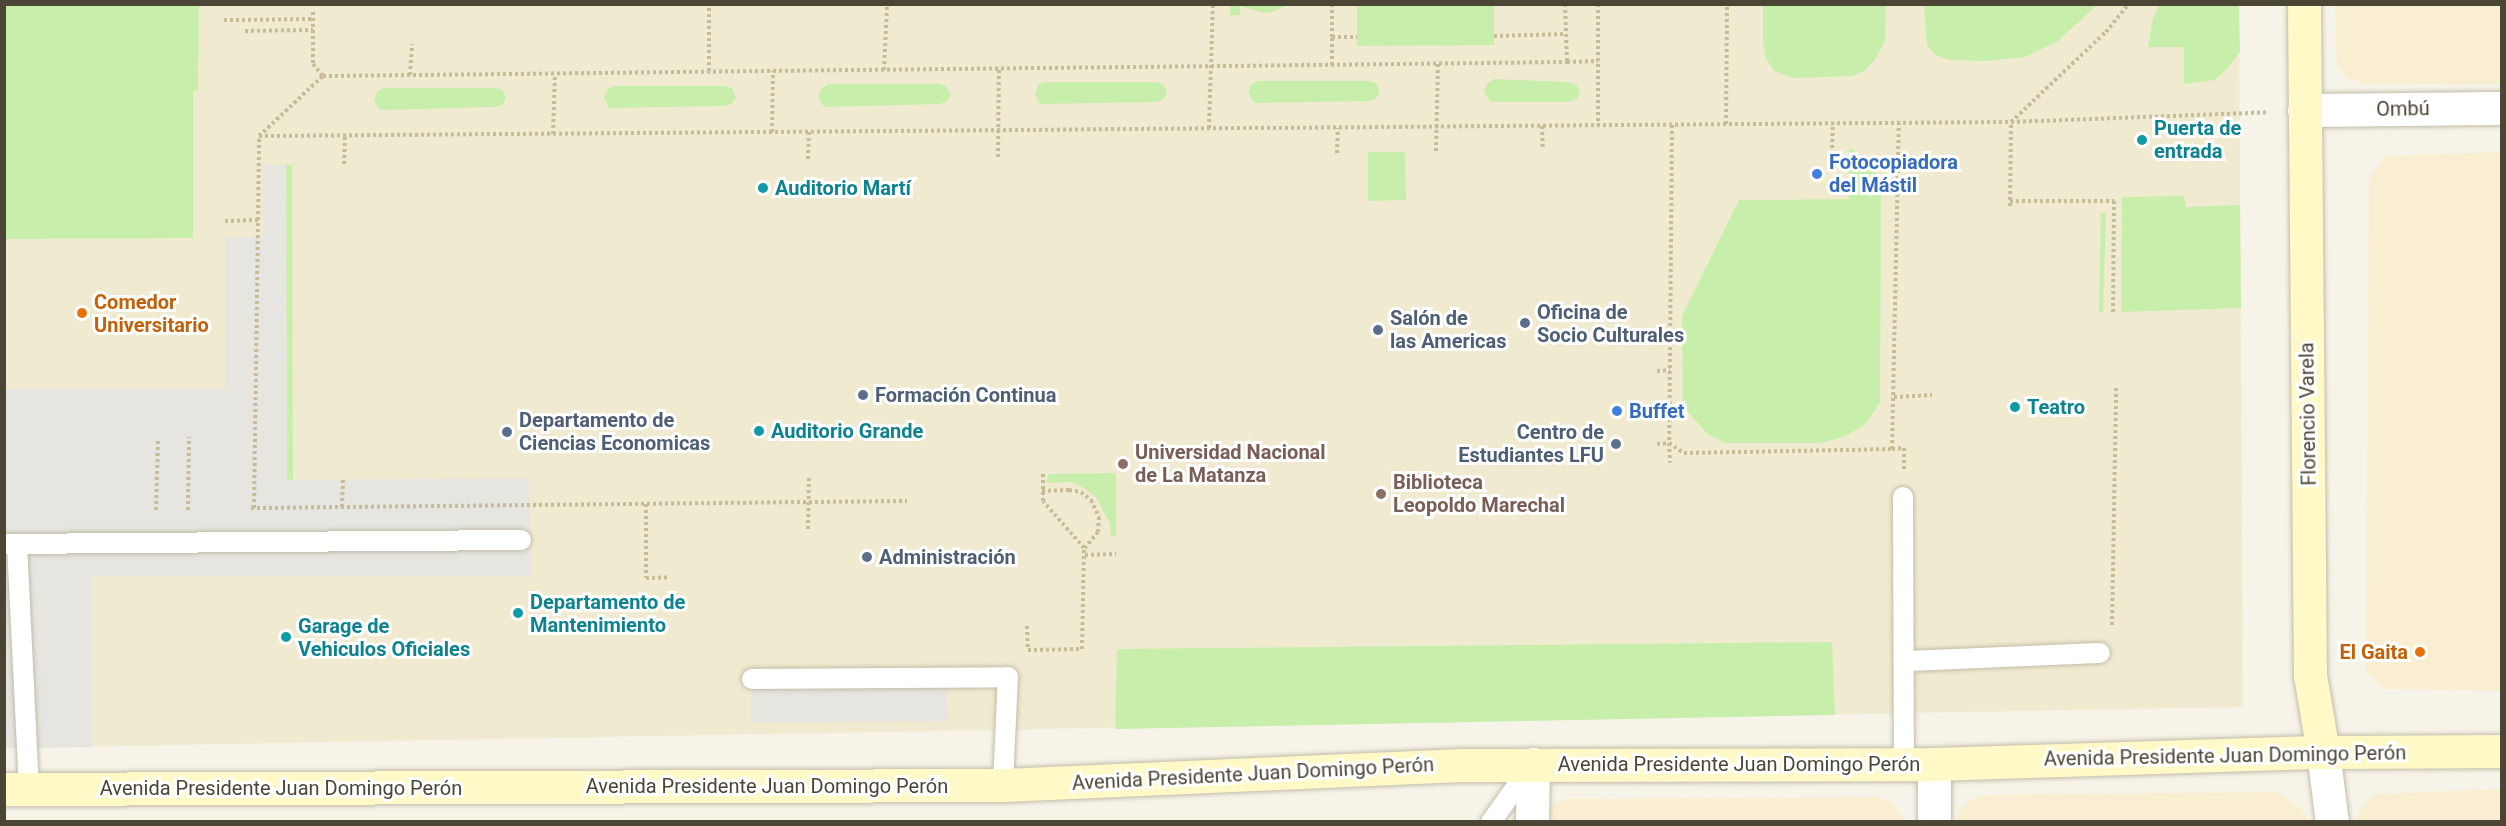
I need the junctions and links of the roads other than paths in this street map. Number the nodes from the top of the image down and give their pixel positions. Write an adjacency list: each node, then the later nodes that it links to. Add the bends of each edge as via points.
1 (2304, 4): 3 (main road, Florencio Varela)
2 (2502, 108): 3 (street, Ombú)
3 (2304, 110): 12 (main road, Florencio Varela, via 2310,675)
4 (1903, 497): 9 (lane)
5 (521, 540): 6 (lane)
6 (11, 544): 7 (lane)
7 (13, 635): 16 (lane)
8 (2100, 653): 9 (lane)
9 (1906, 662): 14 (lane)
10 (752, 679): 15 (lane, via 1008,677)
11 (2502, 751): 12 (main road, Avenida Presidente Juan Domingo Perón)
12 (2323, 752): 14 (main road, Avenida Presidente Juan Domingo Perón); 20 (street, Florencio Varela)
13 (1533, 764): 14 (main road, Avenida Presidente Juan Domingo Perón); 15 (main road, Avenida Presidente Juan Domingo Perón); 17 (lane); 18 (street)
14 (1919, 764): 19 (street)
15 (1003, 785): 16 (main road, Avenida Presidente Juan Domingo Perón)
16 (17, 789)
17 (1491, 822)
18 (1532, 822)
19 (1934, 822)
20 (2332, 822)

